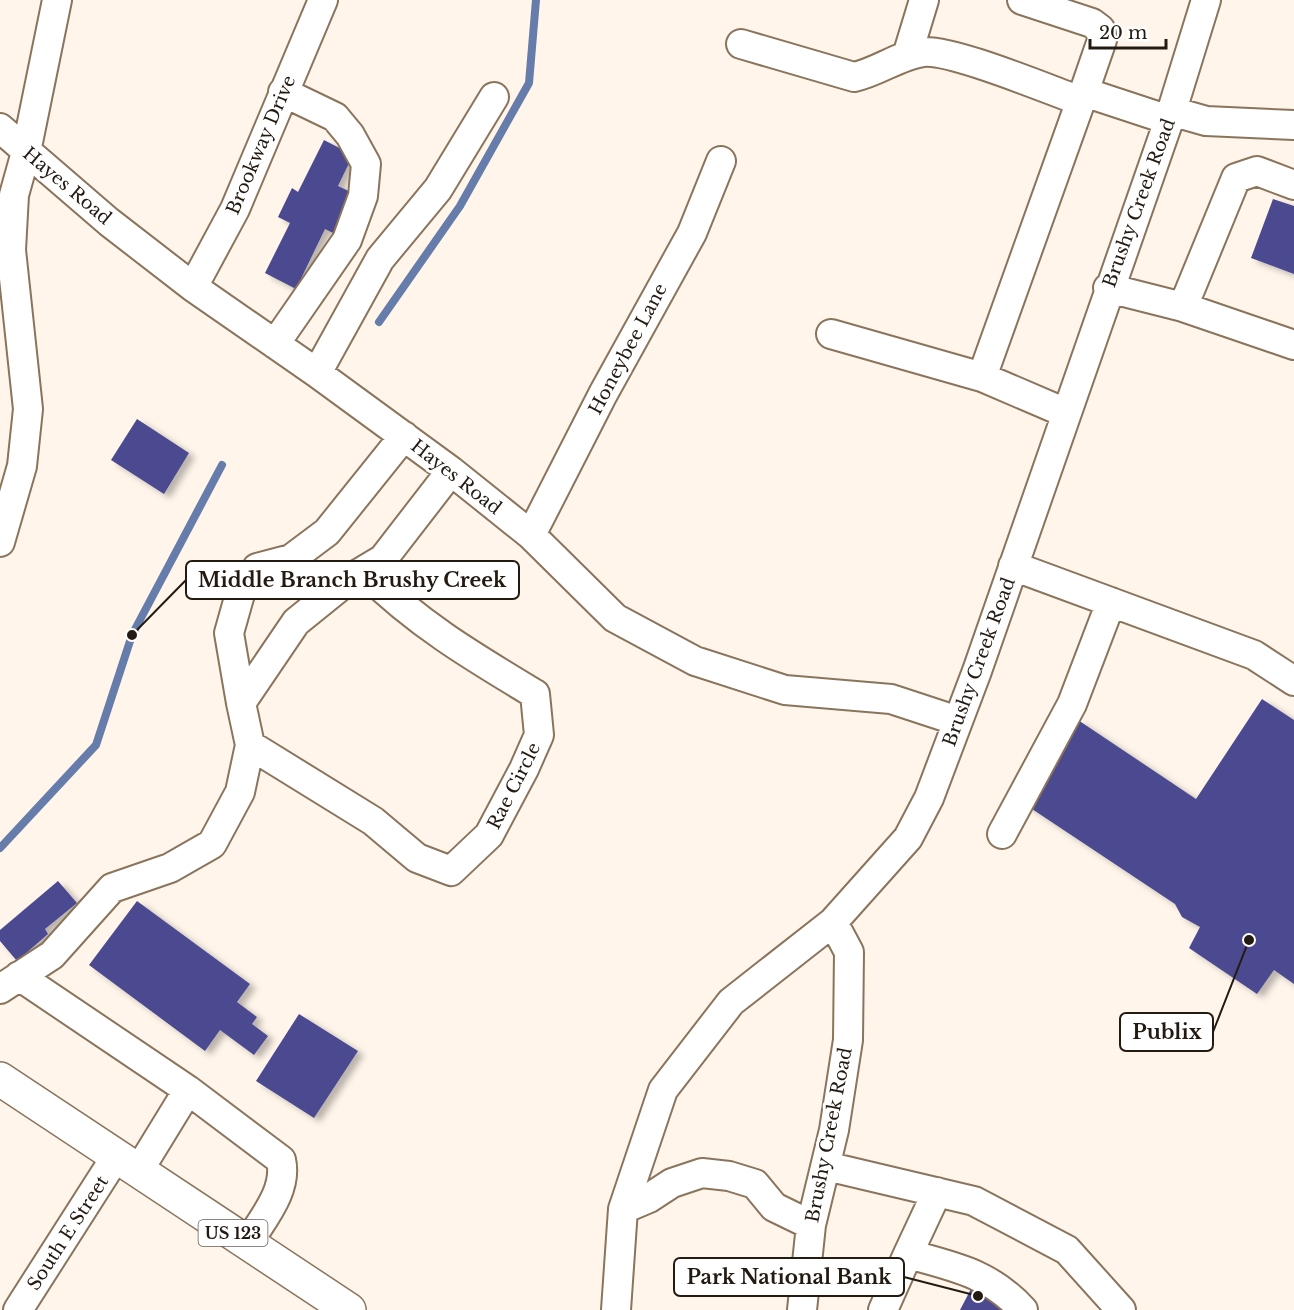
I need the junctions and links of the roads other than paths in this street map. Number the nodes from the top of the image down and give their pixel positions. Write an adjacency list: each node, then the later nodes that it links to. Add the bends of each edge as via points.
1 (57, 0): 14 (street)
2 (322, 0): 8 (street, Brookway Drive)
3 (924, 0): 7 (street)
4 (1022, 0): 9 (street, via 1100,29 1102,40)
5 (1206, 0): 11 (street, Brushy Creek Road)
6 (741, 44): 7 (street, via 854,77 872,74)
7 (907, 56): 9 (street, via 924,52 950,56)
8 (283, 92): 17 (street, Brookway Drive, via 235,209); 21 (street, via 335,117 366,164 363,196 347,240)
9 (1083, 96): 11 (street); 24 (street)
10 (494, 97): 23 (street, via 438,189 380,259)
11 (1170, 115): 12 (street, via 1206,121); 18 (street, Brushy Creek Road)
12 (1294, 125)
13 (0, 128): 14 (street, Hayes Road)
14 (27, 152): 17 (street, Hayes Road); 29 (street, via 14,195 11,250 28,409 22,466)
15 (721, 161): 28 (street, Honeybee Lane, via 692,233)
16 (1294, 185): 19 (street, via 1257,171 1236,178)
17 (193, 287): 21 (street, Hayes Road)
18 (1108, 288): 19 (street); 25 (street, Brushy Creek Road)
19 (1183, 307): 22 (street)
20 (831, 334): 24 (street)
21 (275, 344): 23 (street, Hayes Road)
22 (1294, 345)
23 (317, 373): 26 (street, Hayes Road)
24 (982, 377): 25 (street)
25 (1066, 413): 30 (street, Brushy Creek Road)
26 (404, 436): 27 (street, Hayes Road); 34 (street, via 327,532 291,559 257,568 240,594 230,633)
27 (451, 471): 28 (street, Hayes Road); 31 (street, via 383,559)
28 (531, 535): 35 (street, Hayes Road, via 615,618 694,661 785,690 891,699)
29 (0, 542)
30 (1013, 566): 32 (street); 35 (street, Brushy Creek Road)
31 (364, 571): 34 (street, via 296,622); 36 (street, Rae Circle, via 393,600 448,642 535,694 539,735 489,835 451,871 417,858 373,820)
32 (1111, 602): 33 (street, via 1254,655); 37 (street, via 1072,704)
33 (1294, 681)
34 (241, 703): 36 (street)
35 (958, 722): 38 (street, Brushy Creek Road, via 909,838)
36 (250, 744): 39 (street, via 240,792 212,844 170,867 112,888 52,955)
37 (1002, 834)
38 (833, 922): 43 (street, Brushy Creek Road, via 849,952 848,1040); 45 (street, via 731,1002 663,1090)
39 (10, 982): 41 (street)
40 (2, 1084): 42 (highway, US 123)
41 (188, 1090): 42 (street, South E Street); 47 (street, via 281,1160 284,1173 279,1191)
42 (128, 1162): 47 (highway, US 123); 49 (street, South E Street)
43 (826, 1166): 44 (street); 46 (street, Brushy Creek Road)
44 (937, 1192): 48 (street); 55 (street, via 974,1202 1067,1250)
45 (622, 1209): 46 (street, via 672,1183 702,1173 755,1184 774,1207); 51 (street)
46 (811, 1225): 52 (street, Brushy Creek Road)
47 (248, 1243): 50 (highway, US 123)
48 (908, 1254): 53 (street); 54 (street, via 973,1272 1005,1291)
49 (18, 1310)
50 (349, 1310)
51 (616, 1310)
52 (802, 1310)
53 (883, 1310)
54 (1023, 1310)
55 (1121, 1310)

